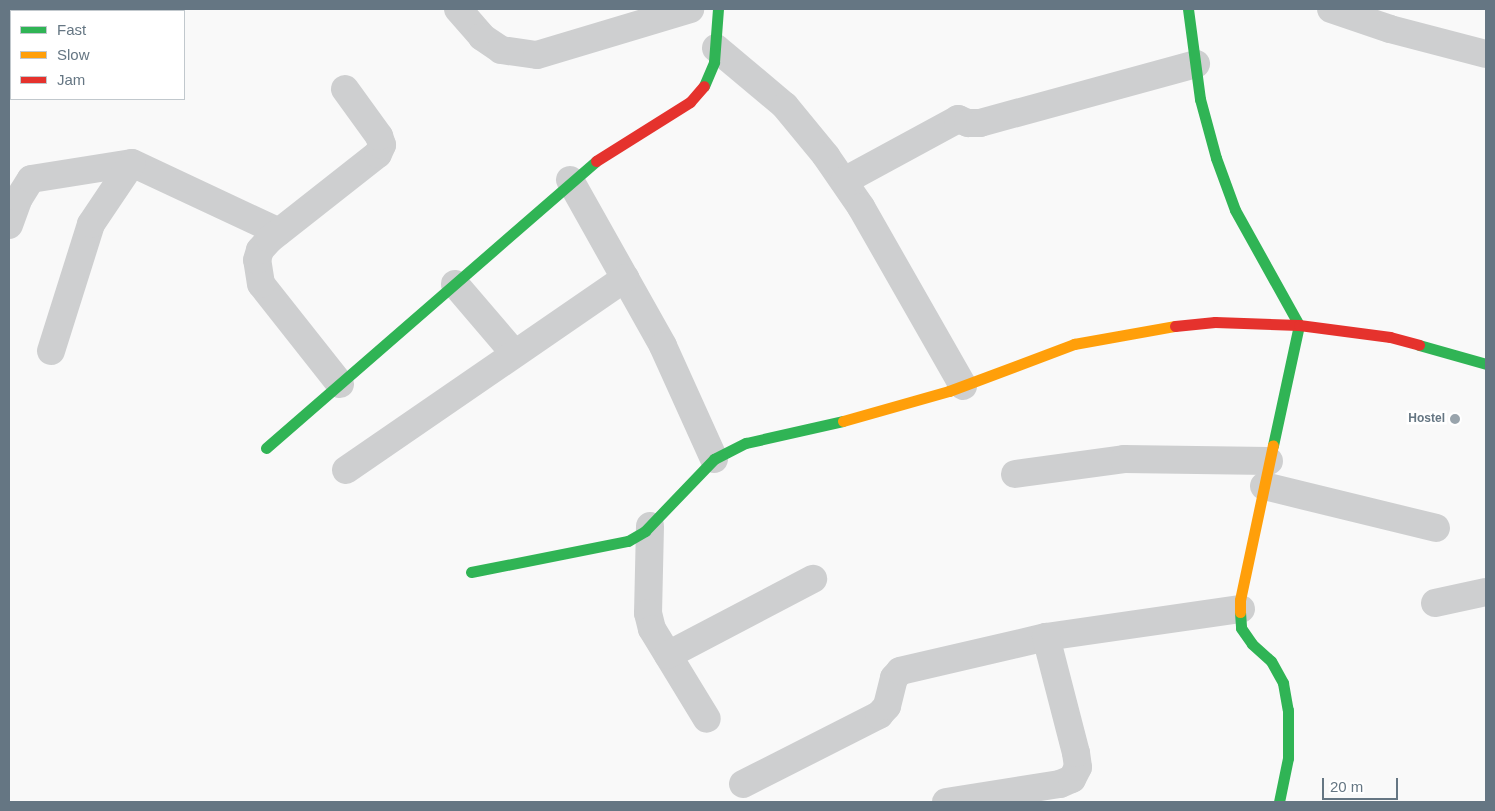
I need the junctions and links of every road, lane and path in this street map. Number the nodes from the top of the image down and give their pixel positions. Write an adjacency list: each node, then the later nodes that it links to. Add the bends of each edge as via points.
1 (458, 9): 2 (street, via 482,37 501,50 538,55)
2 (690, 9)
3 (718, 9): 6 (street)
4 (1188, 9): 8 (street)
5 (1331, 9): 7 (street, via 1390,29)
6 (716, 48): 11 (street, via 705,85 690,102 608,151); 12 (street, via 784,106)
7 (1486, 54)
8 (1196, 64): 12 (street, via 980,123 958,119); 17 (street, via 1200,99 1235,210)
9 (345, 88): 14 (street, via 382,145 378,154)
10 (132, 163): 13 (street, via 31,179 19,198); 14 (street); 18 (street, via 91,224)
11 (570, 180): 15 (street); 16 (street)
12 (844, 181): 22 (street)
13 (9, 225)
14 (279, 232): 21 (street, via 260,250 257,272 261,284)
15 (625, 278): 19 (street); 24 (street, via 663,346)
16 (455, 284): 19 (street); 21 (street)
17 (1299, 325): 20 (street, via 1390,337); 22 (street, via 1216,322 1140,330 1074,344); 26 (street)
18 (50, 351)
19 (514, 353): 25 (street)
20 (1486, 364)
21 (340, 384): 23 (street)
22 (963, 386): 24 (street, via 827,425 746,443)
23 (266, 448)
24 (714, 458): 28 (street)
25 (346, 470)
26 (1267, 473): 27 (street, via 1124,459); 29 (street); 34 (street)
27 (1016, 474)
28 (650, 526): 30 (street, via 628,541); 36 (street, via 648,613 652,628)
29 (1436, 528)
30 (471, 572)
31 (813, 579): 36 (street)
32 (1486, 592): 33 (street)
33 (1435, 603)
34 (1240, 609): 35 (street); 40 (street, via 1242,628 1252,644 1271,661 1283,683 1288,710 1288,758)
35 (1046, 637): 38 (street, via 900,671 894,678 887,706 879,715); 39 (street, via 1076,753 1078,767 1072,779 1060,784)
36 (668, 655): 37 (street)
37 (707, 720)
38 (743, 784)
39 (946, 802)
40 (1279, 802)

